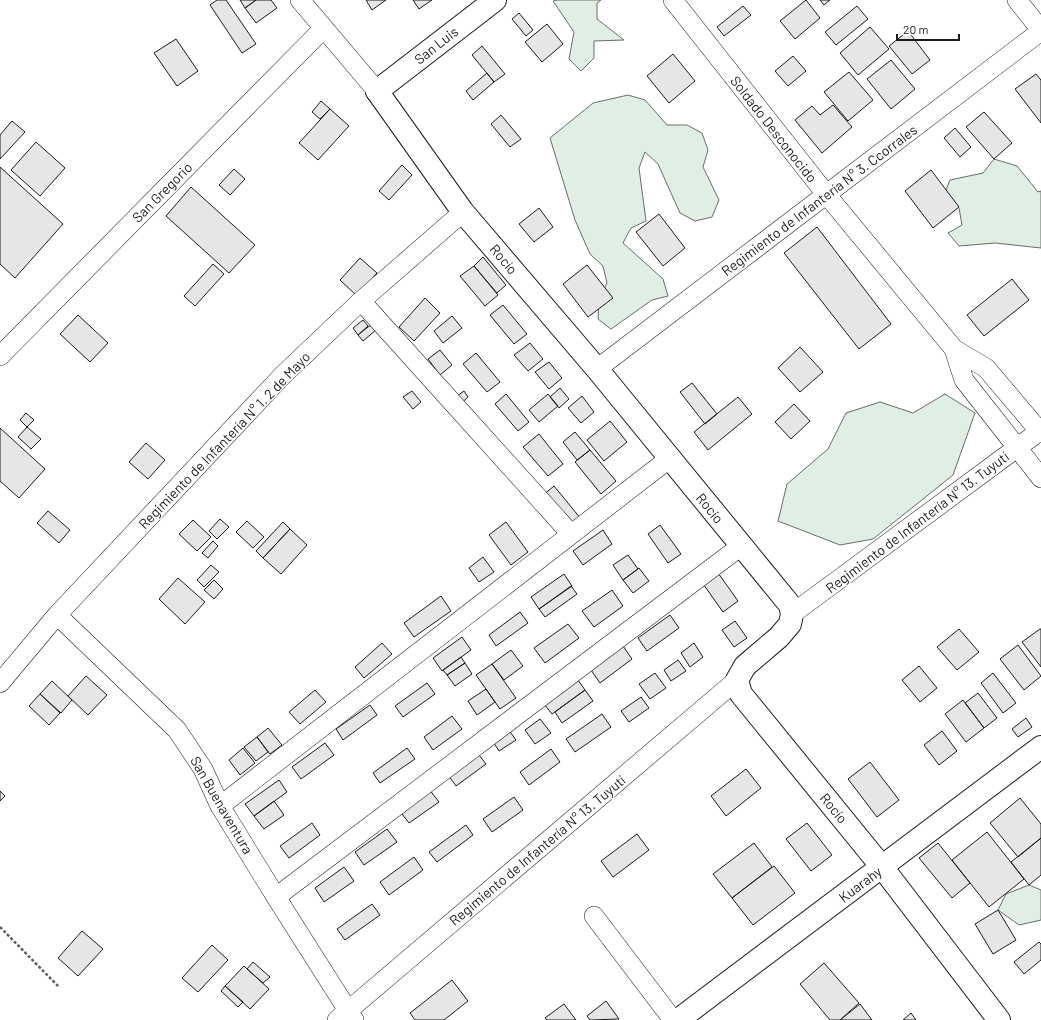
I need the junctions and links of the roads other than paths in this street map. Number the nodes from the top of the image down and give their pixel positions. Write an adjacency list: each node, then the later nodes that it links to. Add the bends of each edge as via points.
1 (300, 0): 5 (street, Rocío)
2 (495, 0): 7 (main road, San Luis)
3 (673, 0): 8 (street, Soldado Desconocido)
4 (1018, 0): 6 (street)
5 (323, 29): 7 (street, Rocío); 12 (street, San Gregorio)
6 (1041, 31): 8 (street, Regimiento de Infantería N° 3. Ccorrales)
7 (377, 91): 9 (main road, Rocío)
8 (826, 194): 11 (street, Soldado Desconocido); 13 (street, Regimiento de Infantería N° 3. Ccorrales)
9 (463, 212): 10 (street, Regimiento de Infantería N° 1. 2 de Mayo); 13 (main road, Rocío)
10 (361, 301): 18 (street); 21 (street, Regimiento de Infantería N° 1. 2 de Mayo, via 282,376)
11 (954, 349): 14 (street, Soldado Desconocido, via 986,368); 15 (street, Soldado Desconocido, via 964,380)
12 (0, 356)
13 (598, 369): 16 (main road, Rocío)
14 (1041, 431): 15 (street, Regimiento de Infantería N° 13. Tuyutí)
15 (1017, 448): 17 (street, Soldado Desconocido); 20 (street, Regimiento de Infantería N° 13. Tuyutí)
16 (670, 458): 18 (street); 19 (main road, Rocío)
17 (1041, 478)
18 (571, 534): 25 (street)
19 (741, 546): 20 (main road, Rocío, via 790,605); 27 (street)
20 (792, 614): 22 (main road, via 790,624 745,666)
21 (58, 615): 23 (street, Regimiento de Infantería N° 1. 2 de Mayo); 25 (street, San Buenaventura, via 177,730 203,769)
22 (737, 680): 26 (main road, Rocío, via 740,694); 29 (street, Regimiento de Infantería N° 13. Tuyutí)
23 (0, 684)
24 (1041, 747): 26 (main road, Kuarahy)
25 (220, 806): 27 (street, San Buenaventura)
26 (882, 867): 31 (main road, Kuarahy); 32 (main road, Rocío)
27 (276, 897): 29 (street, San Buenaventura)
28 (594, 916): 30 (street)
29 (346, 1017)
30 (673, 1020)
31 (678, 1020)
32 (1000, 1020)

